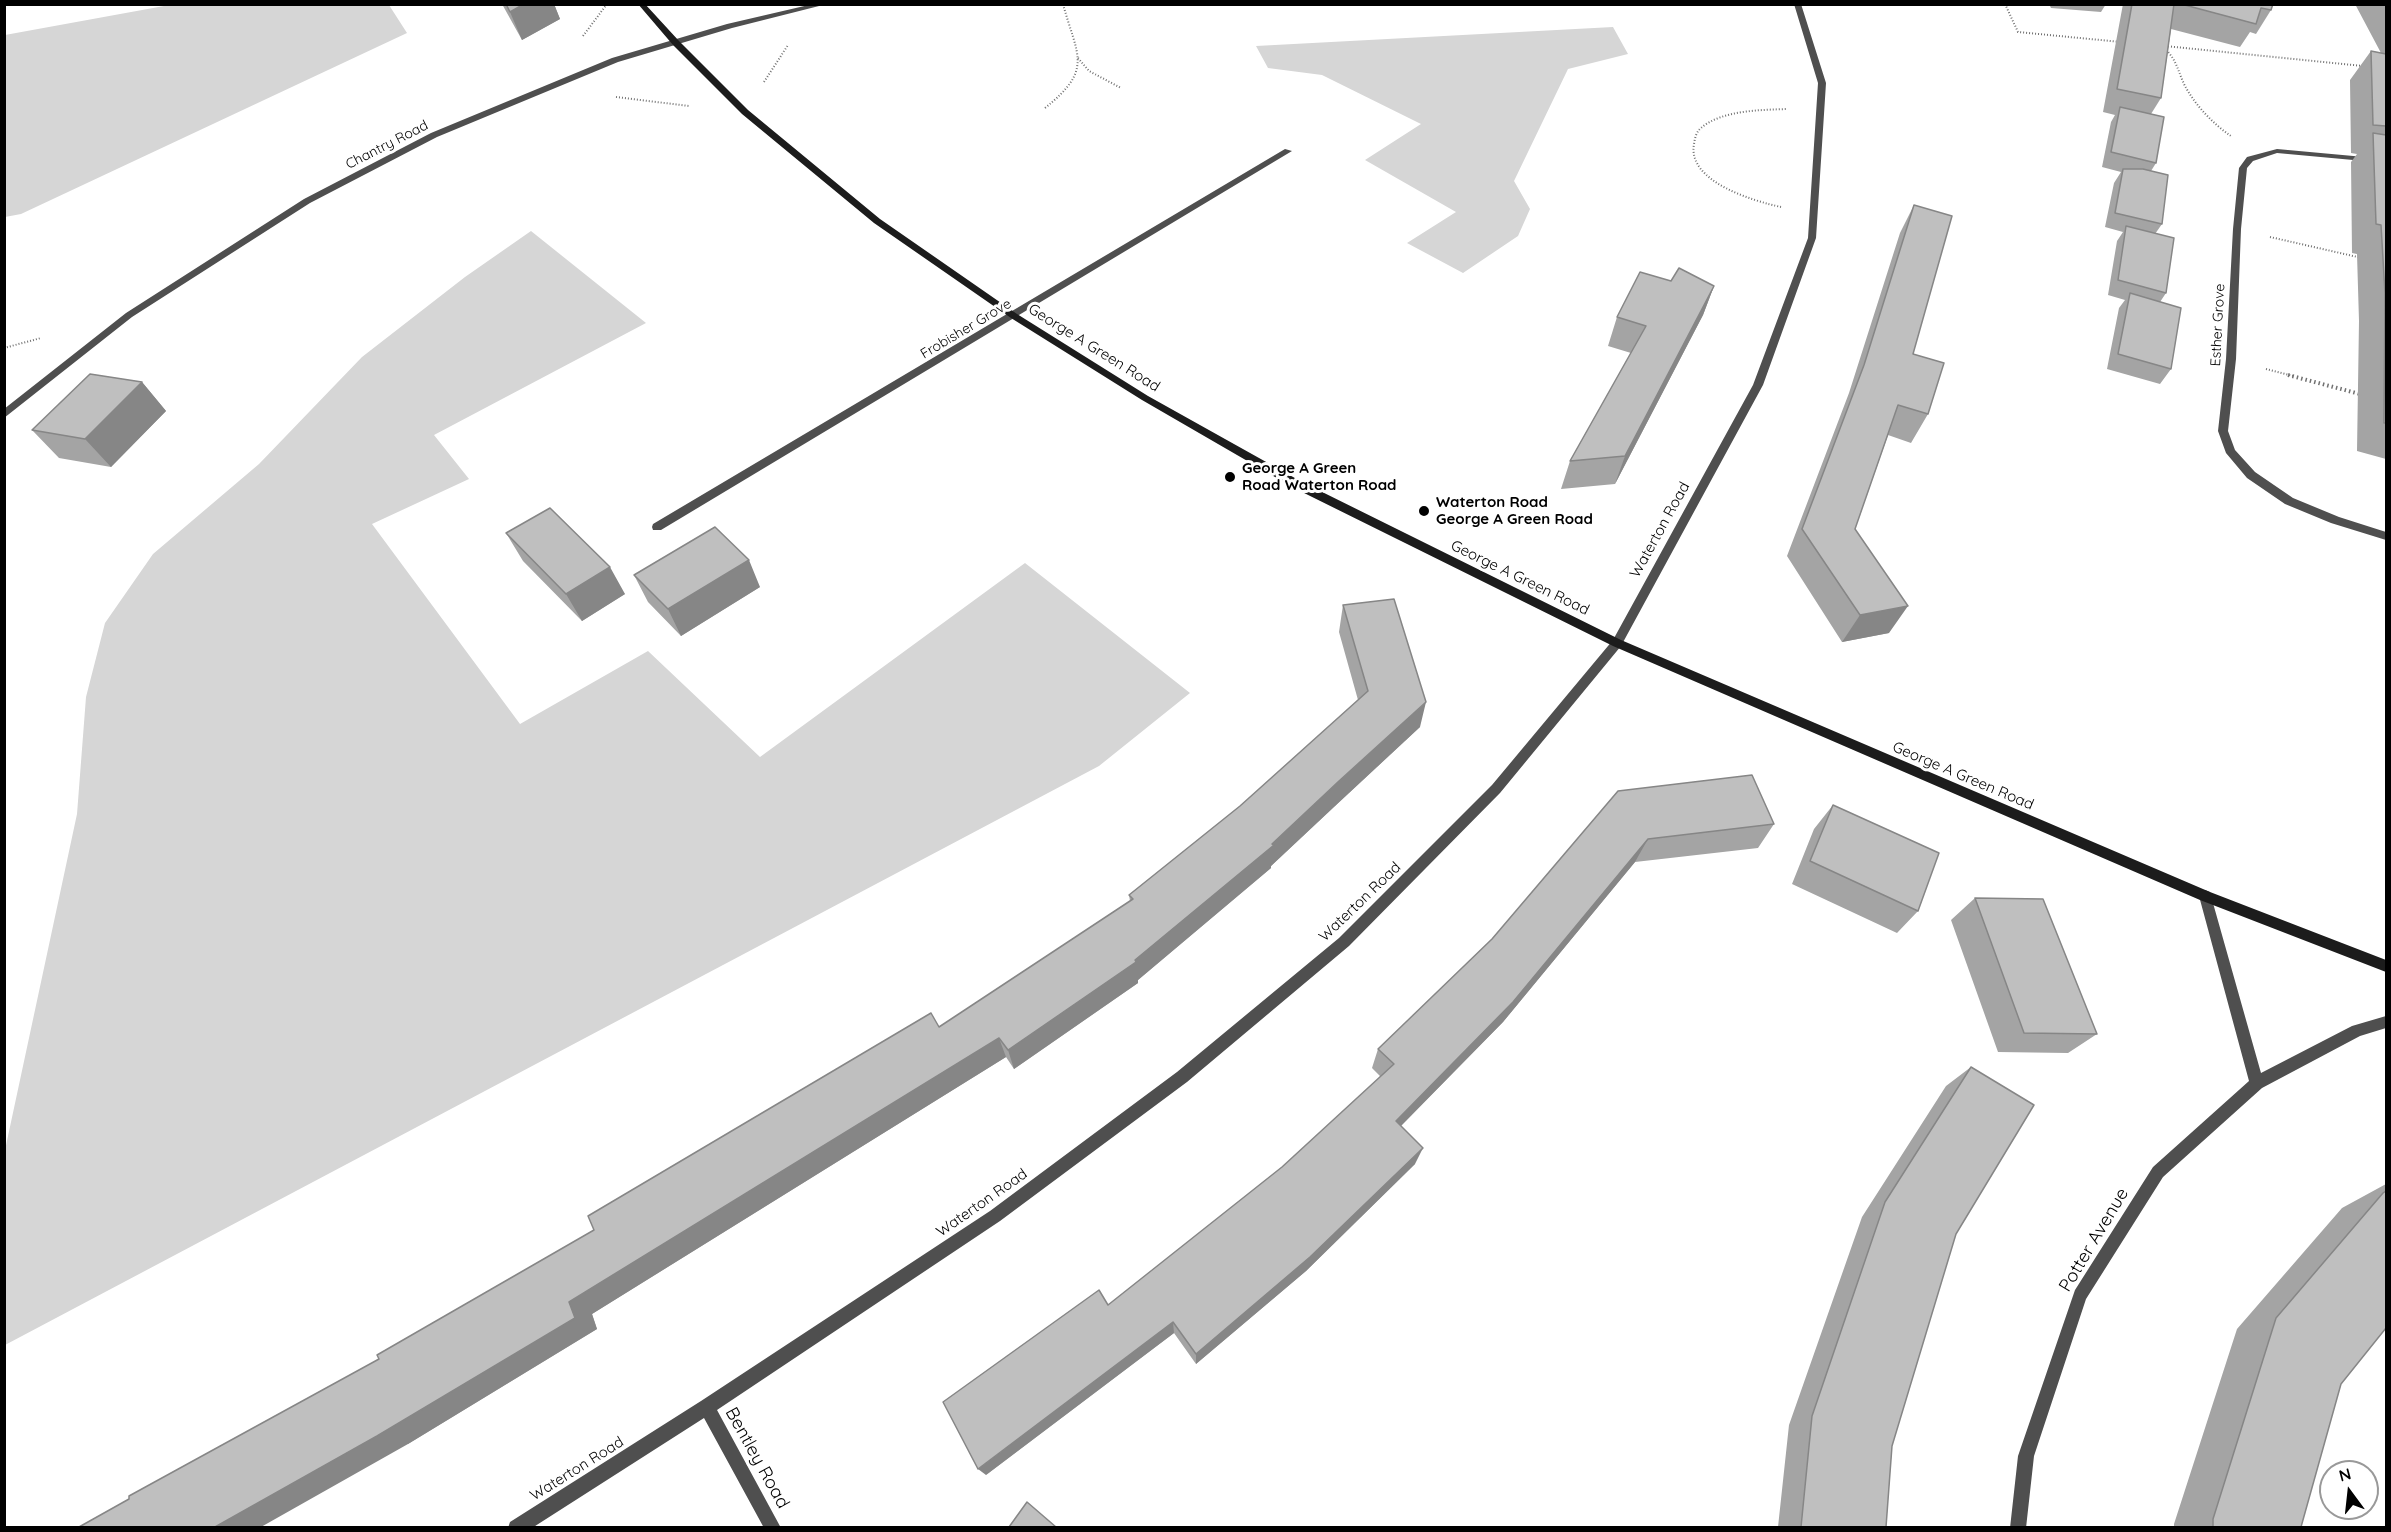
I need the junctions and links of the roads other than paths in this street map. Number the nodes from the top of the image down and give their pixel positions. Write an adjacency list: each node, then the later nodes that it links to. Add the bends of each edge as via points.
1 (641, 4): 4 (main road, George A Green Road)
2 (824, 4): 4 (street, Chantry Road)
3 (1797, 4): 11 (street, Waterton Road, via 1822,82 1812,238 1758,386)
4 (676, 43): 7 (main road, George A Green Road, via 745,112 877,221); 8 (street, Chantry Road, via 615,60 434,135 307,201 129,315)
5 (1288, 151): 7 (street, Frobisher Grove)
6 (2386, 161): 10 (street, Esther Grove, via 2277,151 2250,159 2243,168 2223,431 2230,451 2251,475 2289,501)
7 (1014, 316): 9 (street, Frobisher Grove); 11 (main road, George A Green Road, via 1145,398 1298,485)
8 (7, 411)
9 (657, 527)
10 (2386, 536)
11 (1617, 643): 12 (main road, George A Green Road); 16 (street, Waterton Road, via 1496,789 1344,942 1182,1077 995,1216)
12 (2205, 896): 13 (main road, George A Green Road); 15 (street)
13 (2386, 966)
14 (2386, 1022): 15 (street, Potter Avenue, via 2357,1031)
15 (2257, 1083): 19 (street, Potter Avenue, via 2158,1172 2080,1296 2026,1456)
16 (707, 1407): 17 (street, Waterton Road); 18 (street, Bentley Road)
17 (516, 1527)
18 (773, 1527)
19 (2018, 1527)

